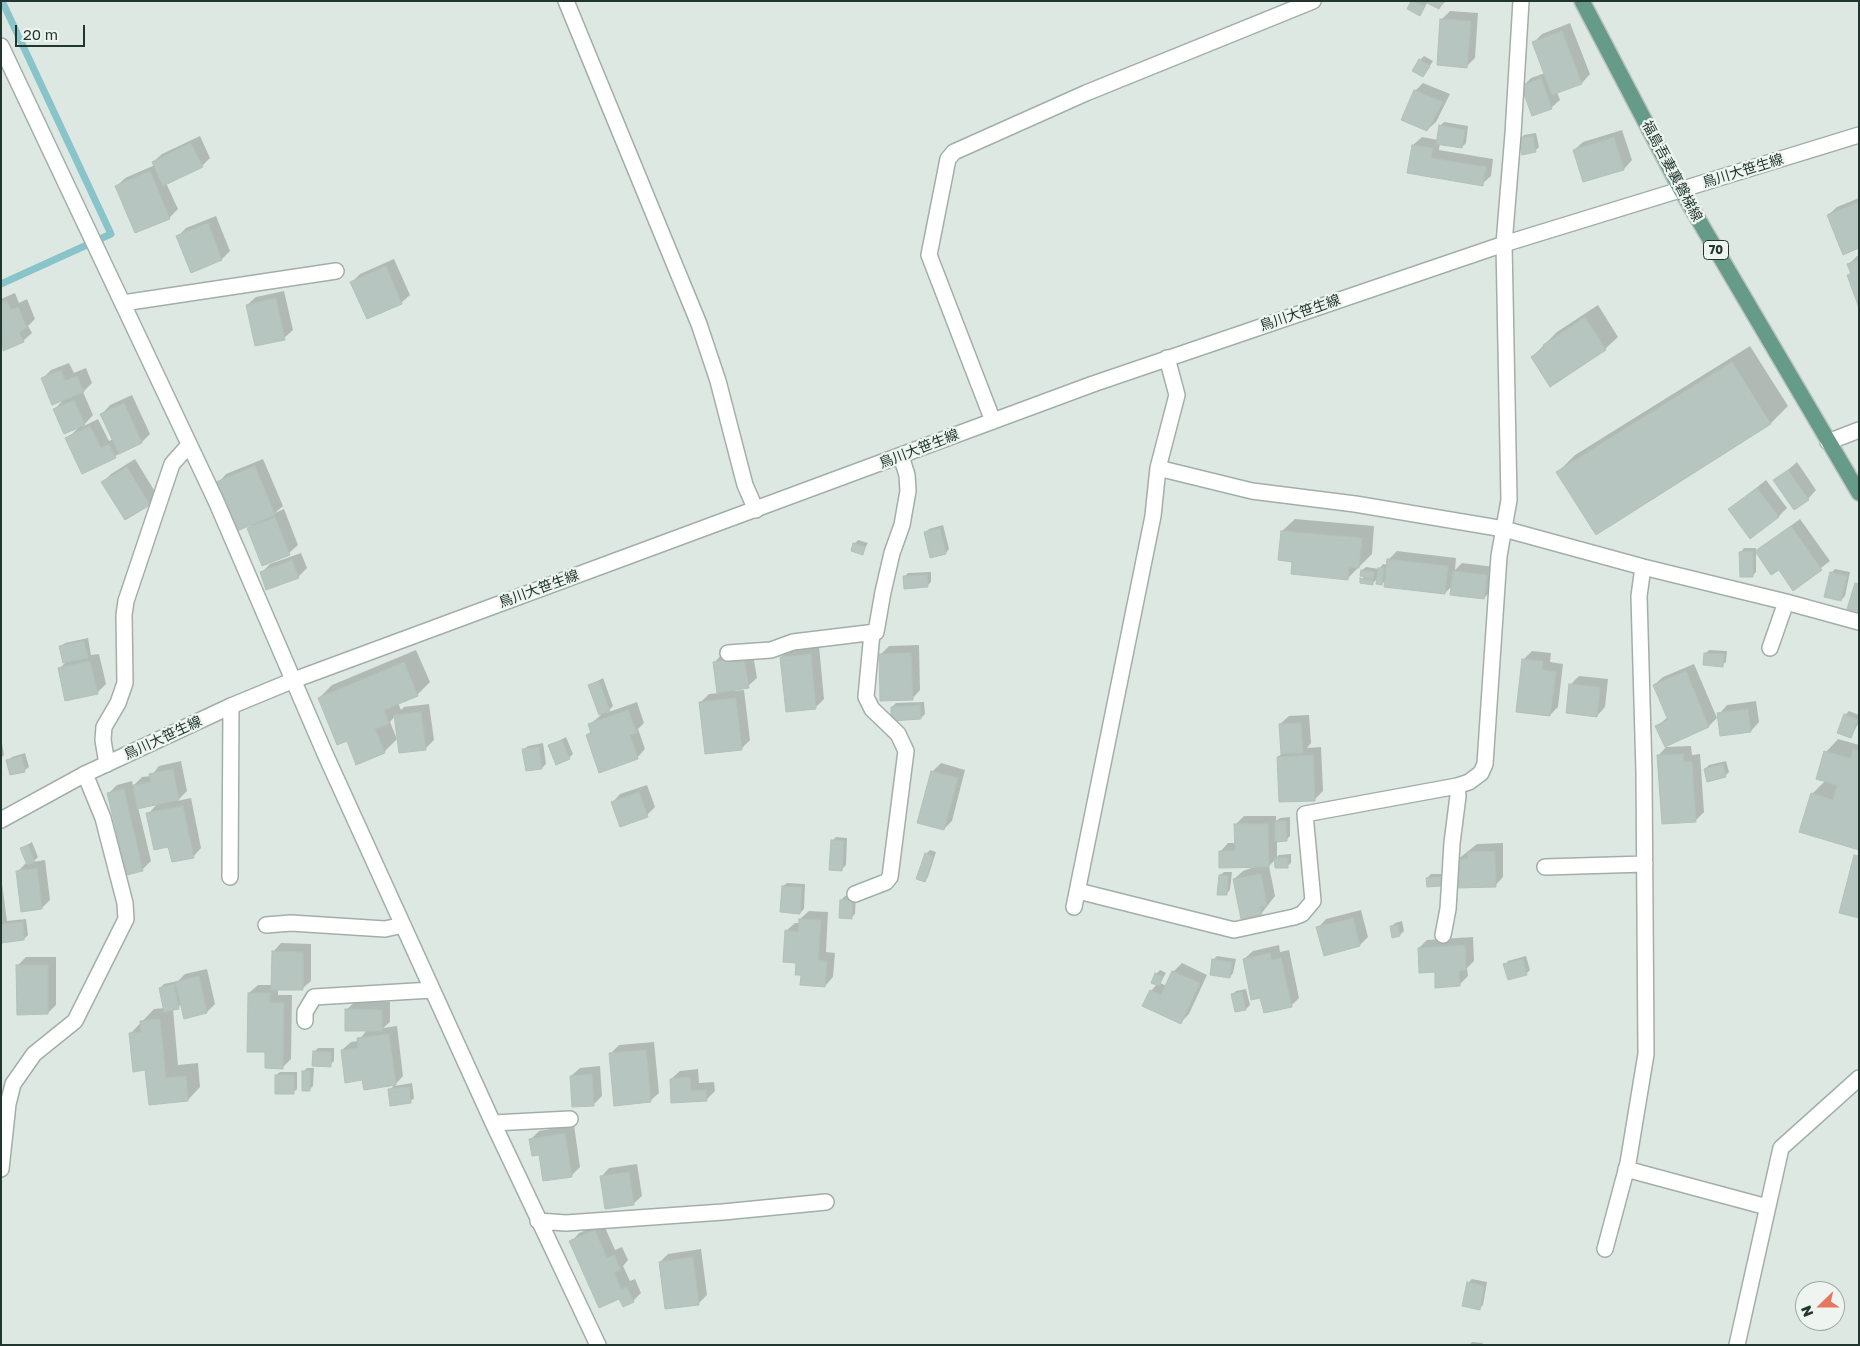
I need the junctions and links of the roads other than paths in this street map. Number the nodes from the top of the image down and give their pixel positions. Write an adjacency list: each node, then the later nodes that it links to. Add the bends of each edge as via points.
1 (566, 1): 19 (street, via 699,324 718,381 745,485)
2 (1313, 1): 12 (street, via 1086,94 954,152 948,159 929,255)
3 (1520, 1): 8 (street)
4 (1582, 1): 7 (main road, 福島吾妻裏磐梯線 / 70)
5 (1, 46): 10 (street)
6 (1859, 135): 7 (street, 鳥川大笹生線)
7 (1681, 190): 8 (street, 鳥川大笹生線); 14 (main road, 福島吾妻裏磐梯線 / 70)
8 (1504, 244): 11 (street, 鳥川大笹生線); 20 (street, via 1509,500)
9 (336, 271): 10 (street)
10 (123, 303): 15 (street)
11 (1167, 358): 12 (street, 鳥川大笹生線); 17 (street, via 1177,395)
12 (993, 421): 16 (street, 鳥川大笹生線)
13 (1859, 430): 14 (street)
14 (1828, 442): 18 (main road, 福島吾妻裏磐梯線 / 70)
15 (189, 445): 27 (street); 29 (street, via 172,464 126,601 125,683 104,727)
16 (901, 456): 19 (street, 鳥川大笹生線); 24 (street, via 908,491 876,632)
17 (1158, 468): 20 (street, via 1252,490); 36 (street, via 1153,516)
18 (1859, 493)
19 (756, 510): 27 (street, 鳥川大笹生線)
20 (1504, 529): 21 (street); 31 (street, via 1499,556 1485,764 1481,773 1470,782)
21 (1643, 567): 22 (street); 33 (street, via 1639,596)
22 (1786, 602): 23 (street); 25 (street)
23 (1859, 622)
24 (872, 633): 26 (street, via 793,642 770,650); 37 (street, via 867,700 898,734 906,751 890,877 886,882)
25 (1770, 648)
26 (728, 653)
27 (294, 680): 28 (street, 鳥川大笹生線); 40 (street)
28 (231, 706): 29 (street, 鳥川大笹生線); 35 (street)
29 (107, 764): 30 (street, 鳥川大笹生線)
30 (85, 774): 32 (street, 鳥川大笹生線); 47 (street, via 103,818 125,903 126,919 75,1021 34,1054 13,1084)
31 (1456, 786): 36 (street, via 1305,814 1313,900 1302,914 1294,917 1234,930); 41 (street, via 1458,796)
32 (1, 820)
33 (1645, 864): 34 (street); 48 (street, via 1646,1054)
34 (1545, 867)
35 (230, 877)
36 (1078, 891): 38 (street)
37 (855, 894)
38 (1074, 907)
39 (266, 925): 40 (street, via 291,923 385,929)
40 (403, 925): 42 (street)
41 (1443, 935)
42 (432, 990): 43 (street, via 314,997); 46 (street)
43 (305, 1021)
44 (1859, 1078): 50 (street, via 1781,1148)
45 (570, 1119): 46 (street)
46 (493, 1123): 51 (street)
47 (1, 1169)
48 (1626, 1169): 50 (street); 52 (street)
49 (826, 1202): 51 (street, via 566,1223)
50 (1767, 1207): 54 (street)
51 (538, 1221): 53 (street)
52 (1605, 1249)
53 (598, 1345)
54 (1737, 1345)

